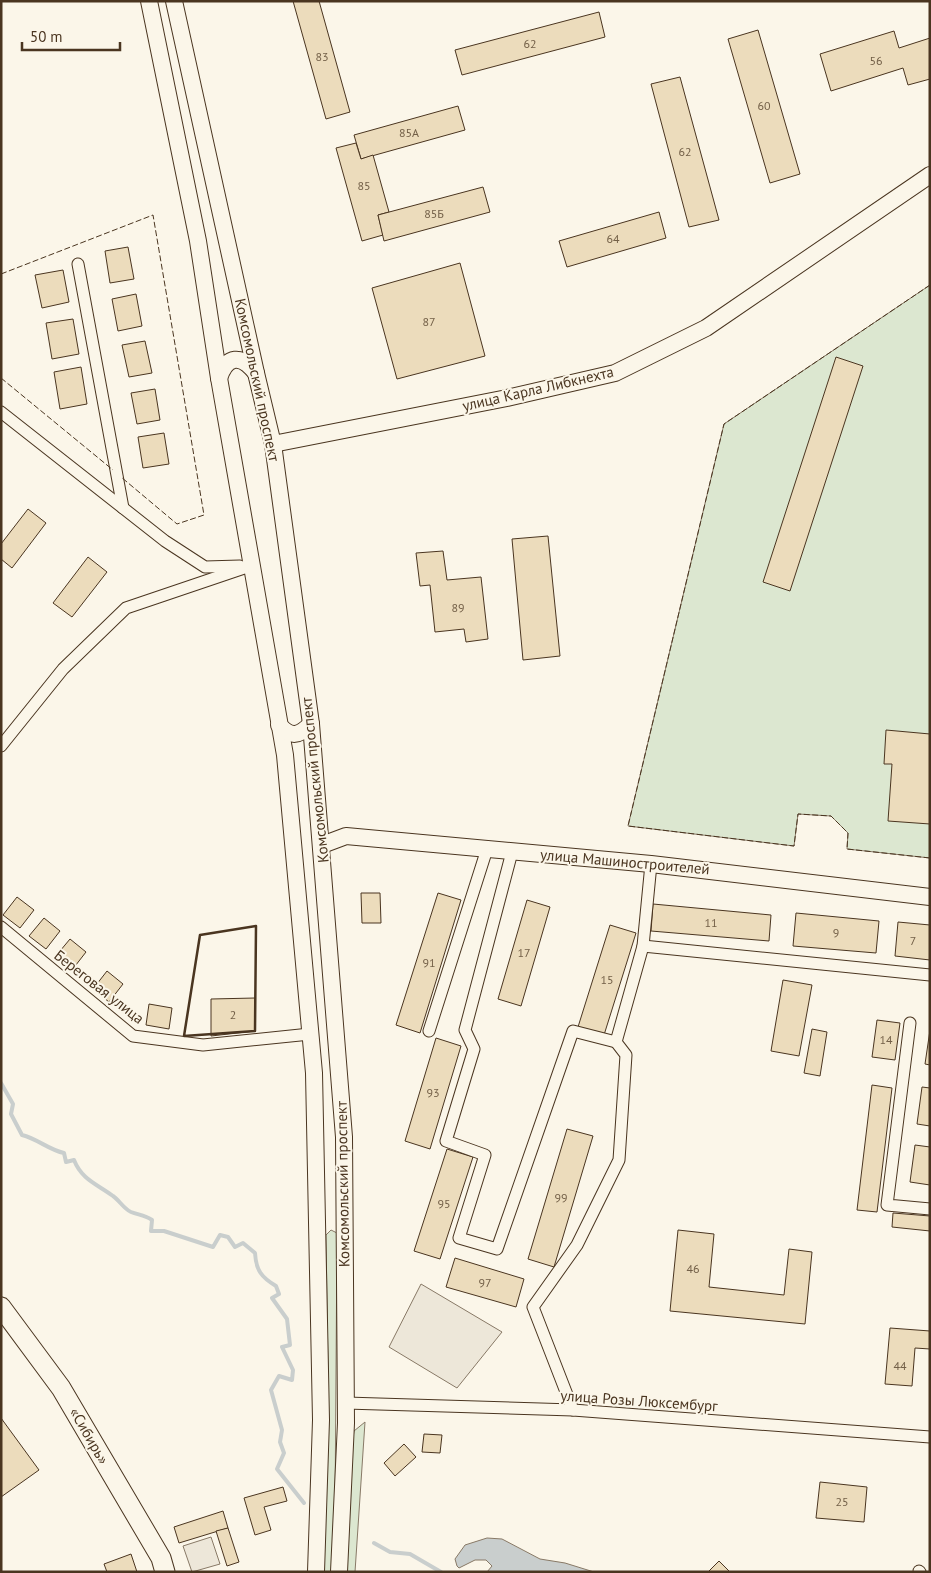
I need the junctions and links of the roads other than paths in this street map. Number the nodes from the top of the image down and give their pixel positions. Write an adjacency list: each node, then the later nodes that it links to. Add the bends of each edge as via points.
1 (149, 1): 6 (main road, Комсомольский проспект, via 198,241)
2 (174, 1): 5 (main road, Комсомольский проспект)
3 (930, 175): 8 (main road, улица Карла Либкнехта, via 706,328 615,373)
4 (78, 264): 9 (street)
5 (256, 373): 6 (main road, via 248,363 239,359 223,367); 8 (main road, Комсомольский проспект)
6 (219, 378): 10 (main road, Комсомольский проспект)
7 (1, 412): 9 (street)
8 (273, 444): 11 (main road, Комсомольский проспект)
9 (123, 508): 10 (street, via 205,567)
10 (253, 565): 12 (main road, Комсомольский проспект); 13 (street, via 126,608 63,669)
11 (311, 724): 12 (main road, via 294,735); 14 (main road, Комсомольский проспект)
12 (279, 725): 15 (main road, Комсомольский проспект)
13 (1, 746)
14 (313, 752): 15 (main road, via 298,743 288,747); 16 (main road, Комсомольский проспект)
15 (285, 755): 26 (main road, Комсомольский проспект)
16 (322, 845): 17 (main road, улица Машиностроителей, via 346,836); 30 (main road, Комсомольский проспект, via 344,1137)
17 (487, 849): 18 (main road, улица Машиностроителей); 25 (street)
18 (512, 852): 19 (main road, улица Машиностроителей); 27 (street, via 465,1030 474,1049 446,1141 485,1154 458,1238 497,1248 573,1031)
19 (651, 864): 20 (main road, улица Машиностроителей); 22 (street)
20 (930, 897)
21 (1, 927): 26 (street, Береговая улица, via 132,1036 203,1045)
22 (643, 946): 23 (street); 27 (street)
23 (930, 975)
24 (910, 1023): 28 (street, via 887,1205)
25 (429, 1031)
26 (310, 1034): 29 (main road, Комсомольский проспект)
27 (616, 1042): 33 (street, via 626,1055 619,1160 577,1245 533,1307)
28 (930, 1209)
29 (317, 1216): 30 (main road, via 334,1224); 36 (main road, Комсомольский проспект, via 321,1420)
30 (345, 1216): 32 (main road, Комсомольский проспект)
31 (1, 1307): 35 (main road, «Сибирь», via 61,1388 161,1558)
32 (346, 1403): 33 (street, улица Розы Люксембург); 37 (main road, Комсомольский проспект)
33 (573, 1410): 34 (street, улица Розы Люксембург)
34 (930, 1437)
35 (165, 1572)
36 (316, 1572)
37 (339, 1572)

